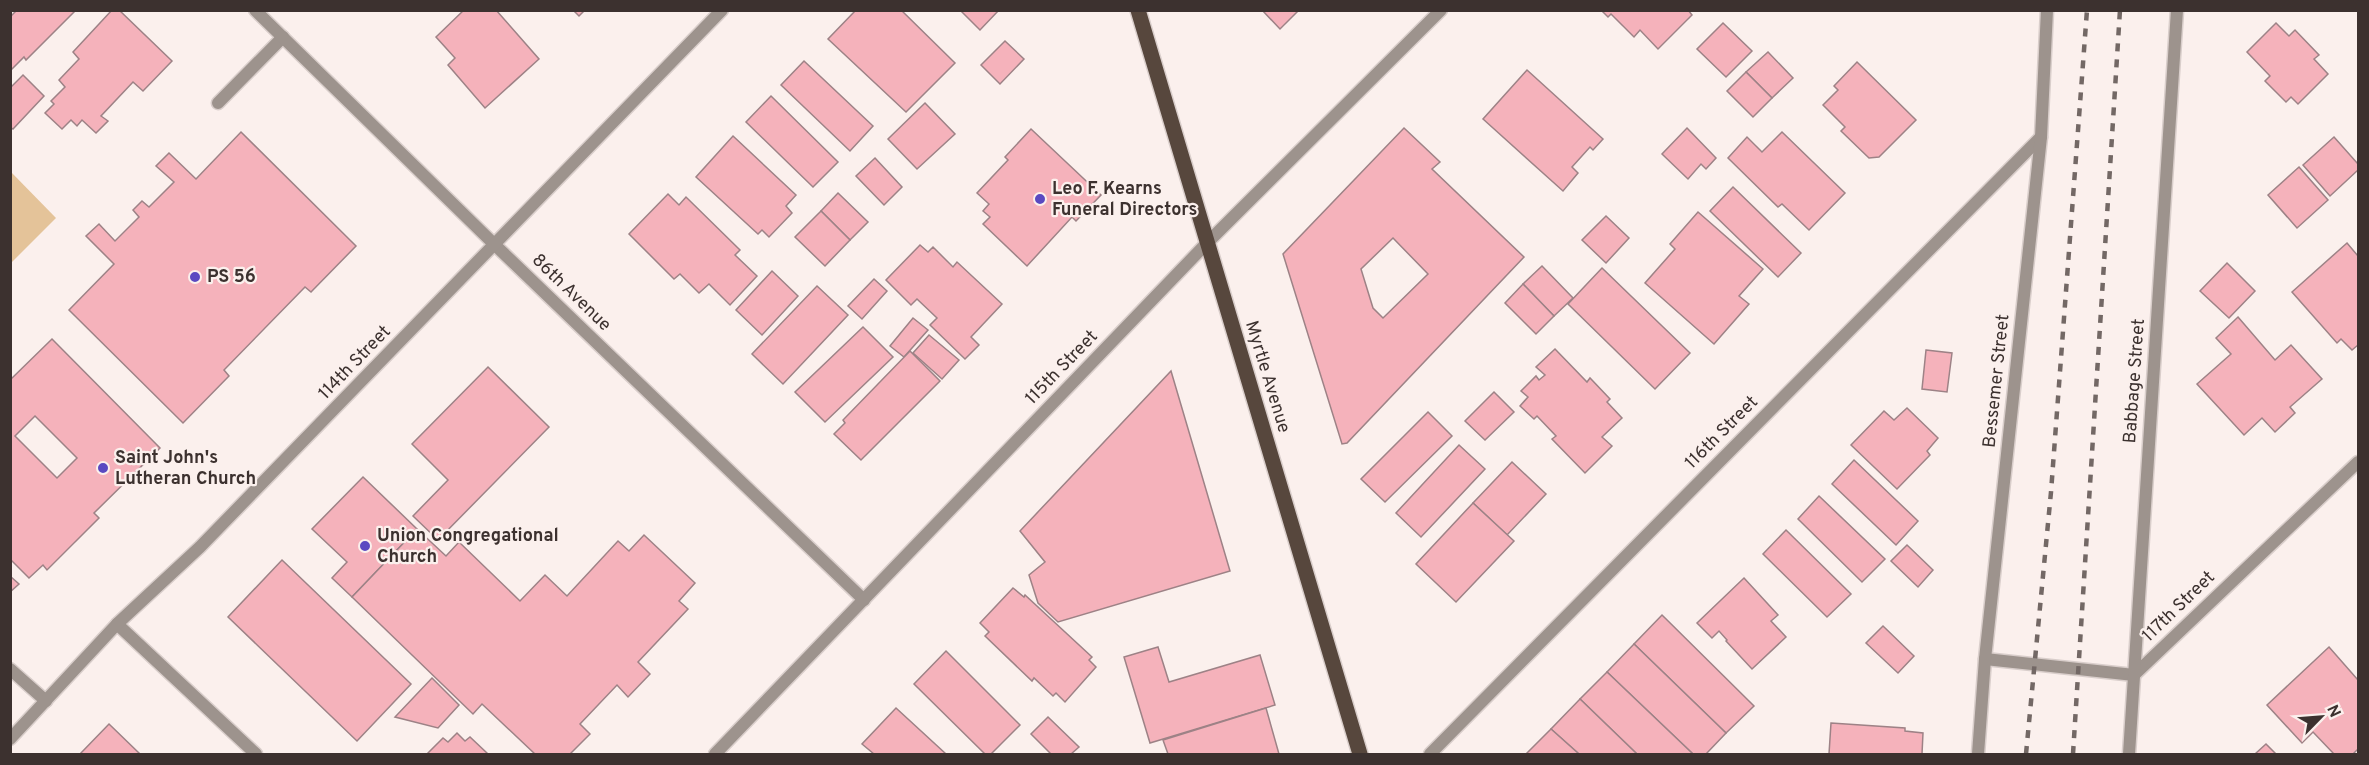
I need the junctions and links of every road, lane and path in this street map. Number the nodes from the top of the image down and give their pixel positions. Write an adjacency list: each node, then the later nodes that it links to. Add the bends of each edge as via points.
1 (255, 10): 7 (street, 86th Avenue)
2 (722, 10): 11 (street, 114th Street)
3 (1138, 10): 10 (main road, Myrtle Avenue)
4 (1440, 10): 10 (street, 115th Street)
5 (2047, 10): 9 (street, Bessemer Street)
6 (2177, 10): 17 (street, Babbage Street)
7 (282, 37): 8 (street); 11 (street, 86th Avenue)
8 (218, 104)
9 (2040, 137): 15 (street, Bessemer Street); 23 (street, 116th Street)
10 (1206, 244): 13 (street, 115th Street); 22 (main road, Myrtle Avenue)
11 (495, 245): 13 (street, 86th Avenue); 14 (street, 114th Street, via 200,548)
12 (2358, 462): 17 (street, 117th Street)
13 (864, 600): 21 (street, 115th Street)
14 (117, 624): 18 (street, 114th Street); 20 (street)
15 (1985, 659): 17 (street); 24 (street, Bessemer Street)
16 (10, 669): 18 (street)
17 (2134, 675): 25 (street, Babbage Street)
18 (46, 701): 19 (street, 114th Street)
19 (10, 739)
20 (256, 754)
21 (715, 754)
22 (1360, 754)
23 (1430, 754)
24 (1978, 754)
25 (2129, 754)

